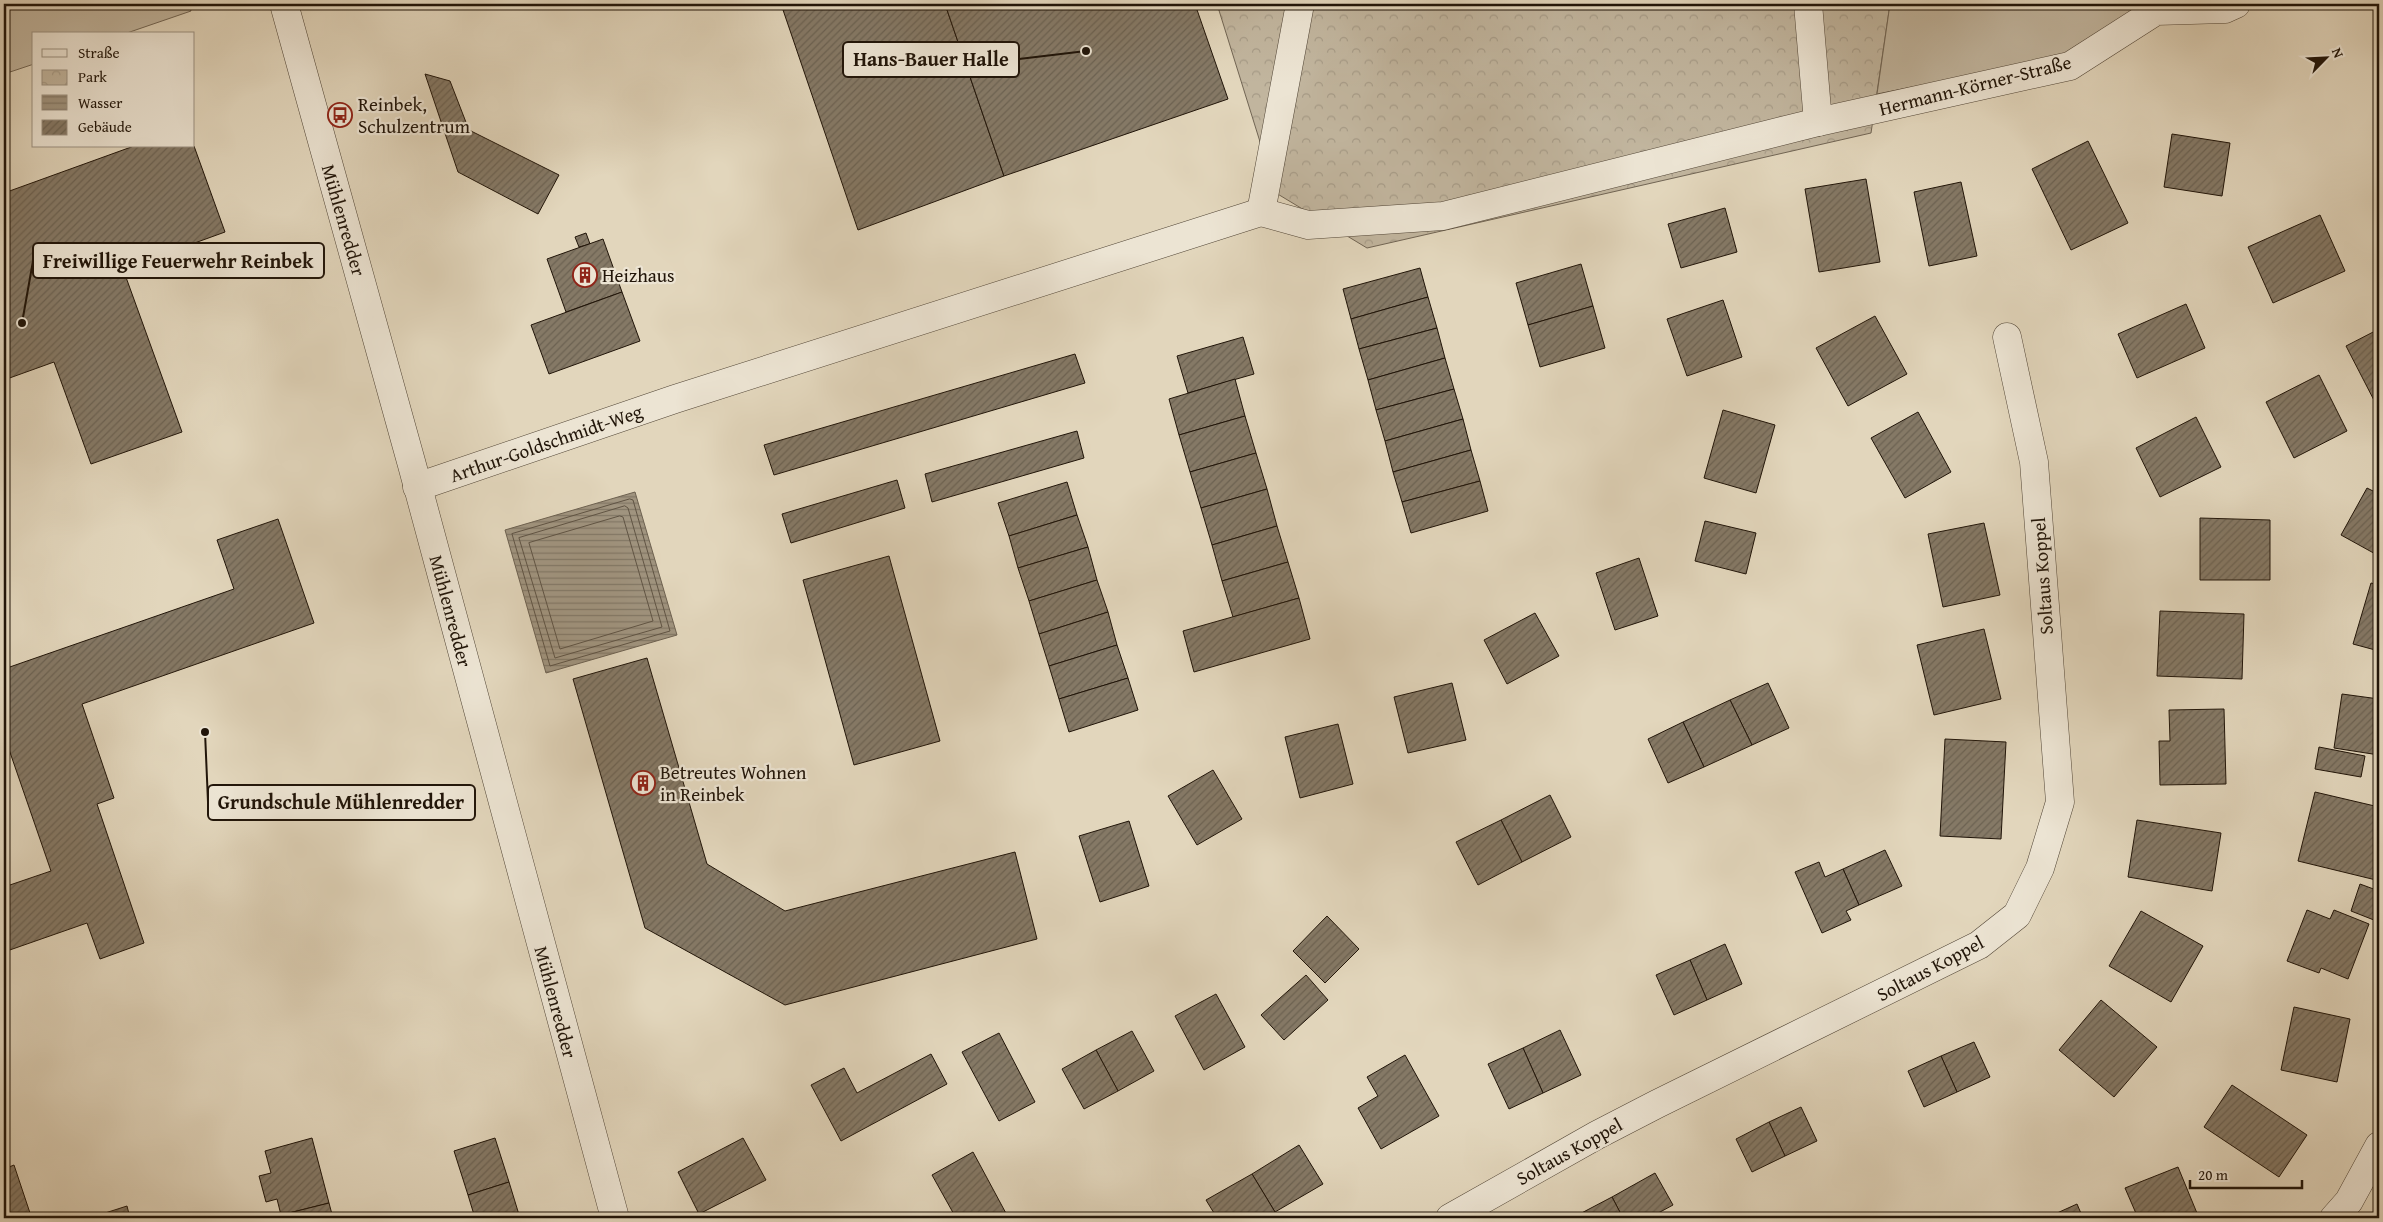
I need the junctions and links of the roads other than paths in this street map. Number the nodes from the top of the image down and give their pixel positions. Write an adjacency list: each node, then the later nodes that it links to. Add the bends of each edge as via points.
1 (284, 4): 8 (street, Mühlenredder)
2 (1300, 4): 6 (street)
3 (1808, 4): 5 (street)
4 (2236, 4): 5 (street, Hermann-Körner-Straße, via 2225,10 2156,11 2070,66)
5 (1818, 122): 6 (street, Hermann-Körner-Straße, via 1443,216 1308,225)
6 (1261, 212): 8 (street, Arthur-Goldschmidt-Weg, via 675,399)
7 (2007, 337): 11 (street, Soltaus Koppel, via 2034,462 2060,802 2040,868 2017,915 1979,945 1648,1108)
8 (417, 487): 10 (street, Mühlenredder)
9 (2379, 1146): 12 (street, via 2349,1201)
10 (615, 1218)
11 (1450, 1218)
12 (2334, 1218)

